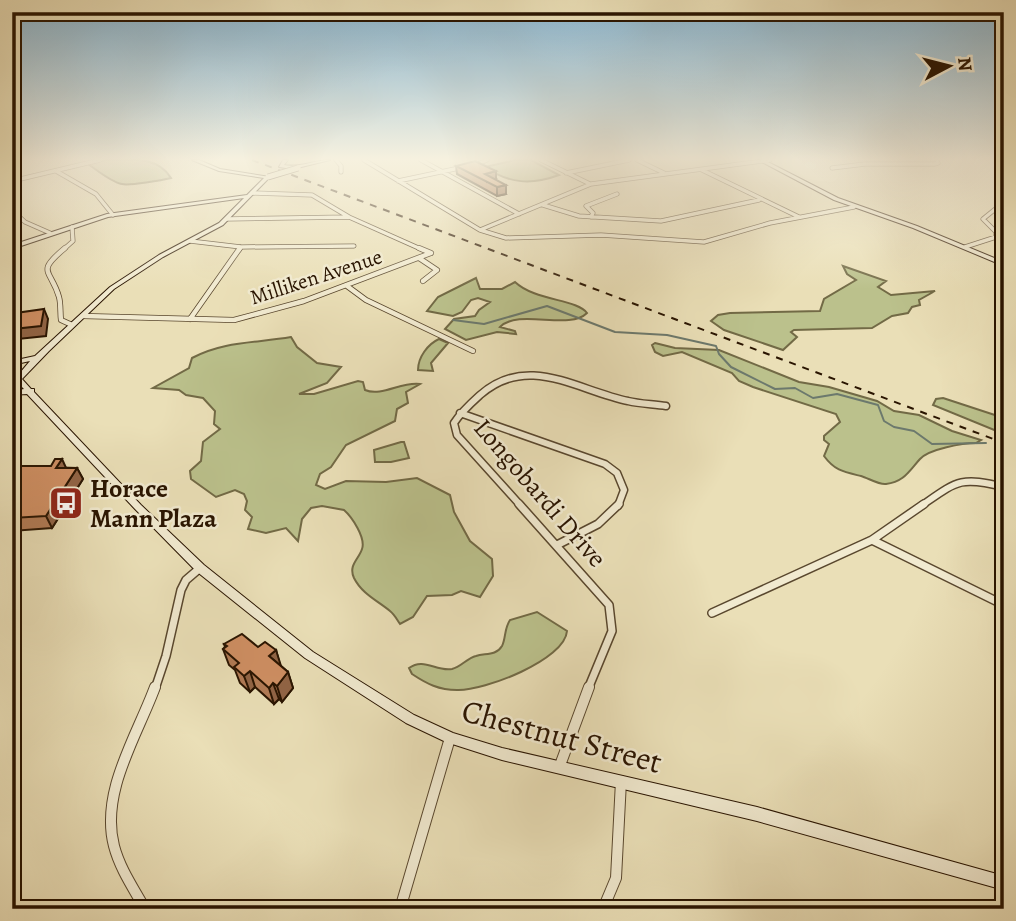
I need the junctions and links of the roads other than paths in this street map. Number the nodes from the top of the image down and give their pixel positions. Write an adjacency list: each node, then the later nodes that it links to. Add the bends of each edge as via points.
1 (103, 203): 17 (street)
2 (196, 203): 17 (main road)
3 (243, 203): 21 (main road)
4 (329, 203): 19 (street)
5 (435, 203): 23 (street)
6 (499, 203): 16 (street)
7 (546, 203): 13 (street)
8 (594, 203): 18 (street, via 586,206)
9 (746, 203): 18 (street, via 661,220)
10 (766, 203): 20 (street)
11 (847, 203): 14 (main road)
12 (1003, 203): 29 (street, via 983,219 996,237)
13 (541, 205): 16 (street); 18 (street)
14 (853, 206): 20 (street); 29 (main road)
15 (12, 210): 24 (street, via 25,222)
16 (519, 214): 23 (street)
17 (113, 215): 22 (main road)
18 (591, 216)
19 (349, 217): 21 (street); 30 (street, Milliken Avenue, via 431,253)
20 (799, 218): 23 (street, via 697,242 601,235 515,238)
21 (227, 219): 25 (main road)
22 (72, 227): 24 (main road); 36 (street, via 72,241 49,264 47,274 59,296 61,320)
23 (480, 230)
24 (50, 233): 27 (main road)
25 (190, 242): 28 (street); 34 (main road, via 131,274)
26 (354, 246): 28 (street)
27 (12, 247)
28 (241, 247): 35 (street)
29 (965, 247): 31 (main road)
30 (419, 258): 32 (street, via 437,270); 33 (street, Milliken Avenue)
31 (1004, 264)
32 (423, 281)
33 (347, 286): 35 (street, Milliken Avenue, via 234,320); 37 (street, via 366,300)
34 (83, 316): 35 (street, Milliken Avenue); 36 (main road)
35 (190, 319)
36 (72, 325): 38 (main road)
37 (473, 351)
38 (37, 357): 39 (main road); 41 (main road)
39 (12, 363)
40 (12, 369): 41 (main road, Chestnut Street)
41 (15, 382): 42 (main road, Chestnut Street)
42 (31, 391): 43 (main road); 49 (main road, Chestnut Street)
43 (12, 393)
44 (666, 406): 45 (street, Longobardi Drive, via 628,401 526,374 501,380)
45 (460, 413): 48 (street, Longobardi Drive, via 454,423 457,435); 48 (street, via 596,460 617,473 624,490 618,506 602,521)
46 (1004, 487): 47 (street, via 957,481)
47 (872, 540): 50 (street); 51 (street)
48 (556, 545): 53 (street, Longobardi Drive, via 604,598 612,622)
49 (200, 568): 52 (main road, Chestnut Street, via 309,655 385,705); 56 (street, via 181,590 160,677 115,798 112,828 116,851)
50 (1004, 605)
51 (712, 613)
52 (450, 738): 53 (main road, Chestnut Street); 57 (street)
53 (559, 768): 54 (main road, Chestnut Street)
54 (621, 782): 55 (main road, Chestnut Street, via 847,837); 58 (street, via 616,878)
55 (1004, 883)
56 (145, 909)
57 (400, 909)
58 (603, 909)

